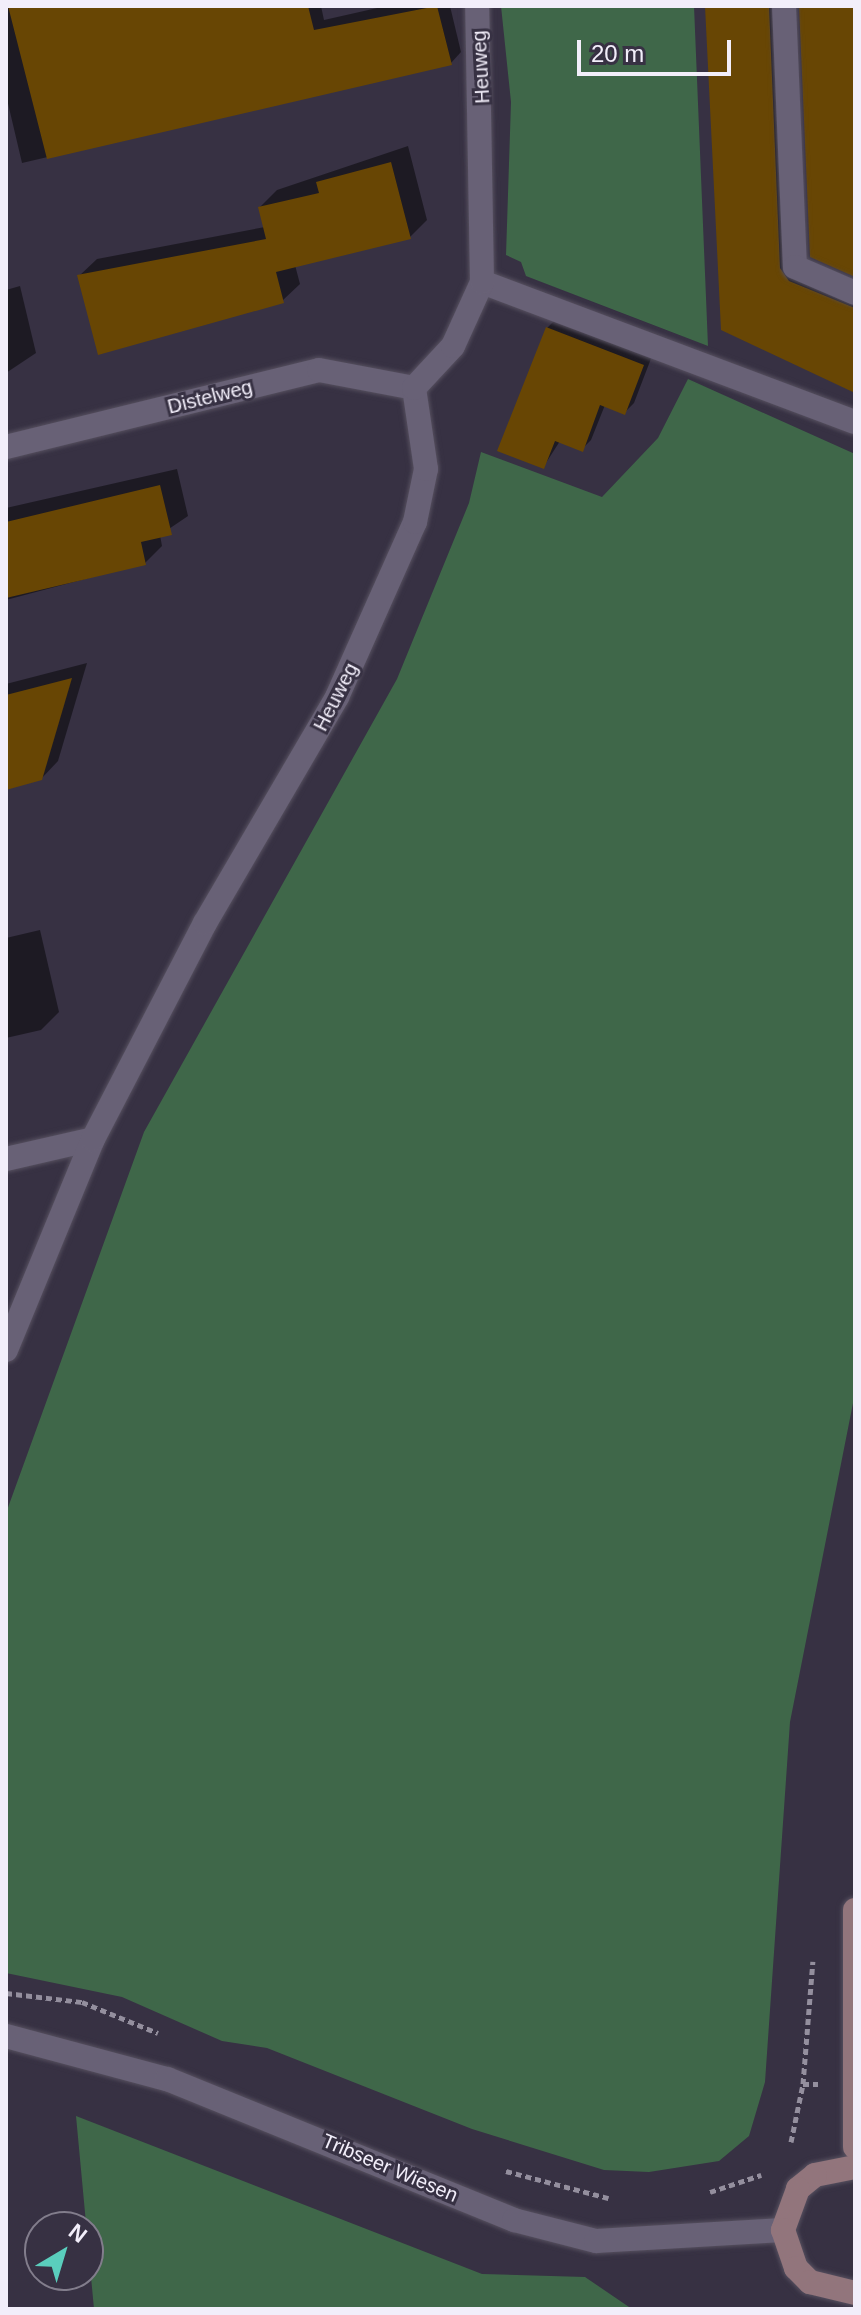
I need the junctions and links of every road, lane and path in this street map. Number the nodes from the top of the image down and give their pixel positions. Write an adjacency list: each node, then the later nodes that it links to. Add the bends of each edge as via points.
1 (477, 6): 3 (street, Heuweg)
2 (784, 6): 4 (street, via 795,267)
3 (482, 282): 5 (street, Heuweg, via 453,346); 6 (street)
4 (855, 293)
5 (414, 388): 7 (street, Distelweg, via 319,370); 8 (street, Heuweg, via 426,469 415,522 379,608 282,802 205,923)
6 (855, 422)
7 (6, 447)
8 (93, 1139): 9 (street); 10 (street, Heuweg)
9 (6, 1159)
10 (6, 1350)
11 (855, 1910): 17 (main road)
12 (816, 1952): 16 (path, via 806,1987)
13 (6, 1993): 14 (path, via 82,2002)
14 (164, 2035)
15 (6, 2036): 25 (street, Tribseer Wiesen, via 167,2079 514,2220 583,2238)
16 (803, 2084): 17 (path); 19 (path, via 796,2131)
17 (852, 2085): 18 (main road)
18 (855, 2147)
19 (783, 2157)
20 (493, 2167): 24 (path)
21 (855, 2167): 25 (main road, via 815,2175 798,2189)
22 (767, 2172): 23 (path)
23 (693, 2195)
24 (614, 2198)
25 (783, 2230): 26 (main road, via 796,2268 828,2292)
26 (852, 2299)

